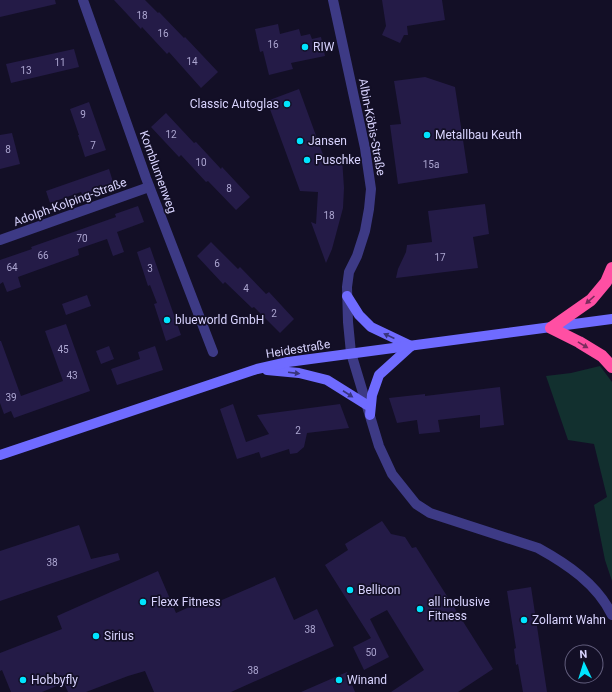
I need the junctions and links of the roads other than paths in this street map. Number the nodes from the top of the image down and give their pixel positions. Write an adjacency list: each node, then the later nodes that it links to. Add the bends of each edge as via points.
1 (83, 0): 3 (street, Kornblumenweg)
2 (333, 0): 6 (street, Albin-Köbis-Straße, via 365,148 371,189 370,209 357,256 349,272)
3 (149, 187): 4 (street, Adolph-Kolping-Straße); 10 (street, Kornblumenweg)
4 (0, 240)
5 (612, 268): 8 (highway, one-way to 8, via 606,282 592,300)
6 (347, 296): 9 (main road, one-way to 6, via 371,327 359,315); 11 (street, Albin-Köbis-Straße)
7 (612, 319): 8 (main road, Heidestraße)
8 (551, 328): 9 (main road, Heidestraße); 12 (highway, one-way to 12, via 602,356)
9 (411, 346): 11 (main road, Heidestraße); 14 (main road, via 379,376)
10 (213, 352)
11 (351, 354): 13 (main road, Heidestraße, via 288,362); 14 (street, Albin-Köbis-Straße)
12 (612, 367)
13 (257, 369): 14 (main road, one-way to 14, via 299,373 327,380); 15 (main road, Heidestraße)
14 (368, 410): 16 (street, Albin-Köbis-Straße, via 379,446 392,474 416,504 430,514 538,548 554,557 584,578)
15 (0, 455)
16 (612, 615)

